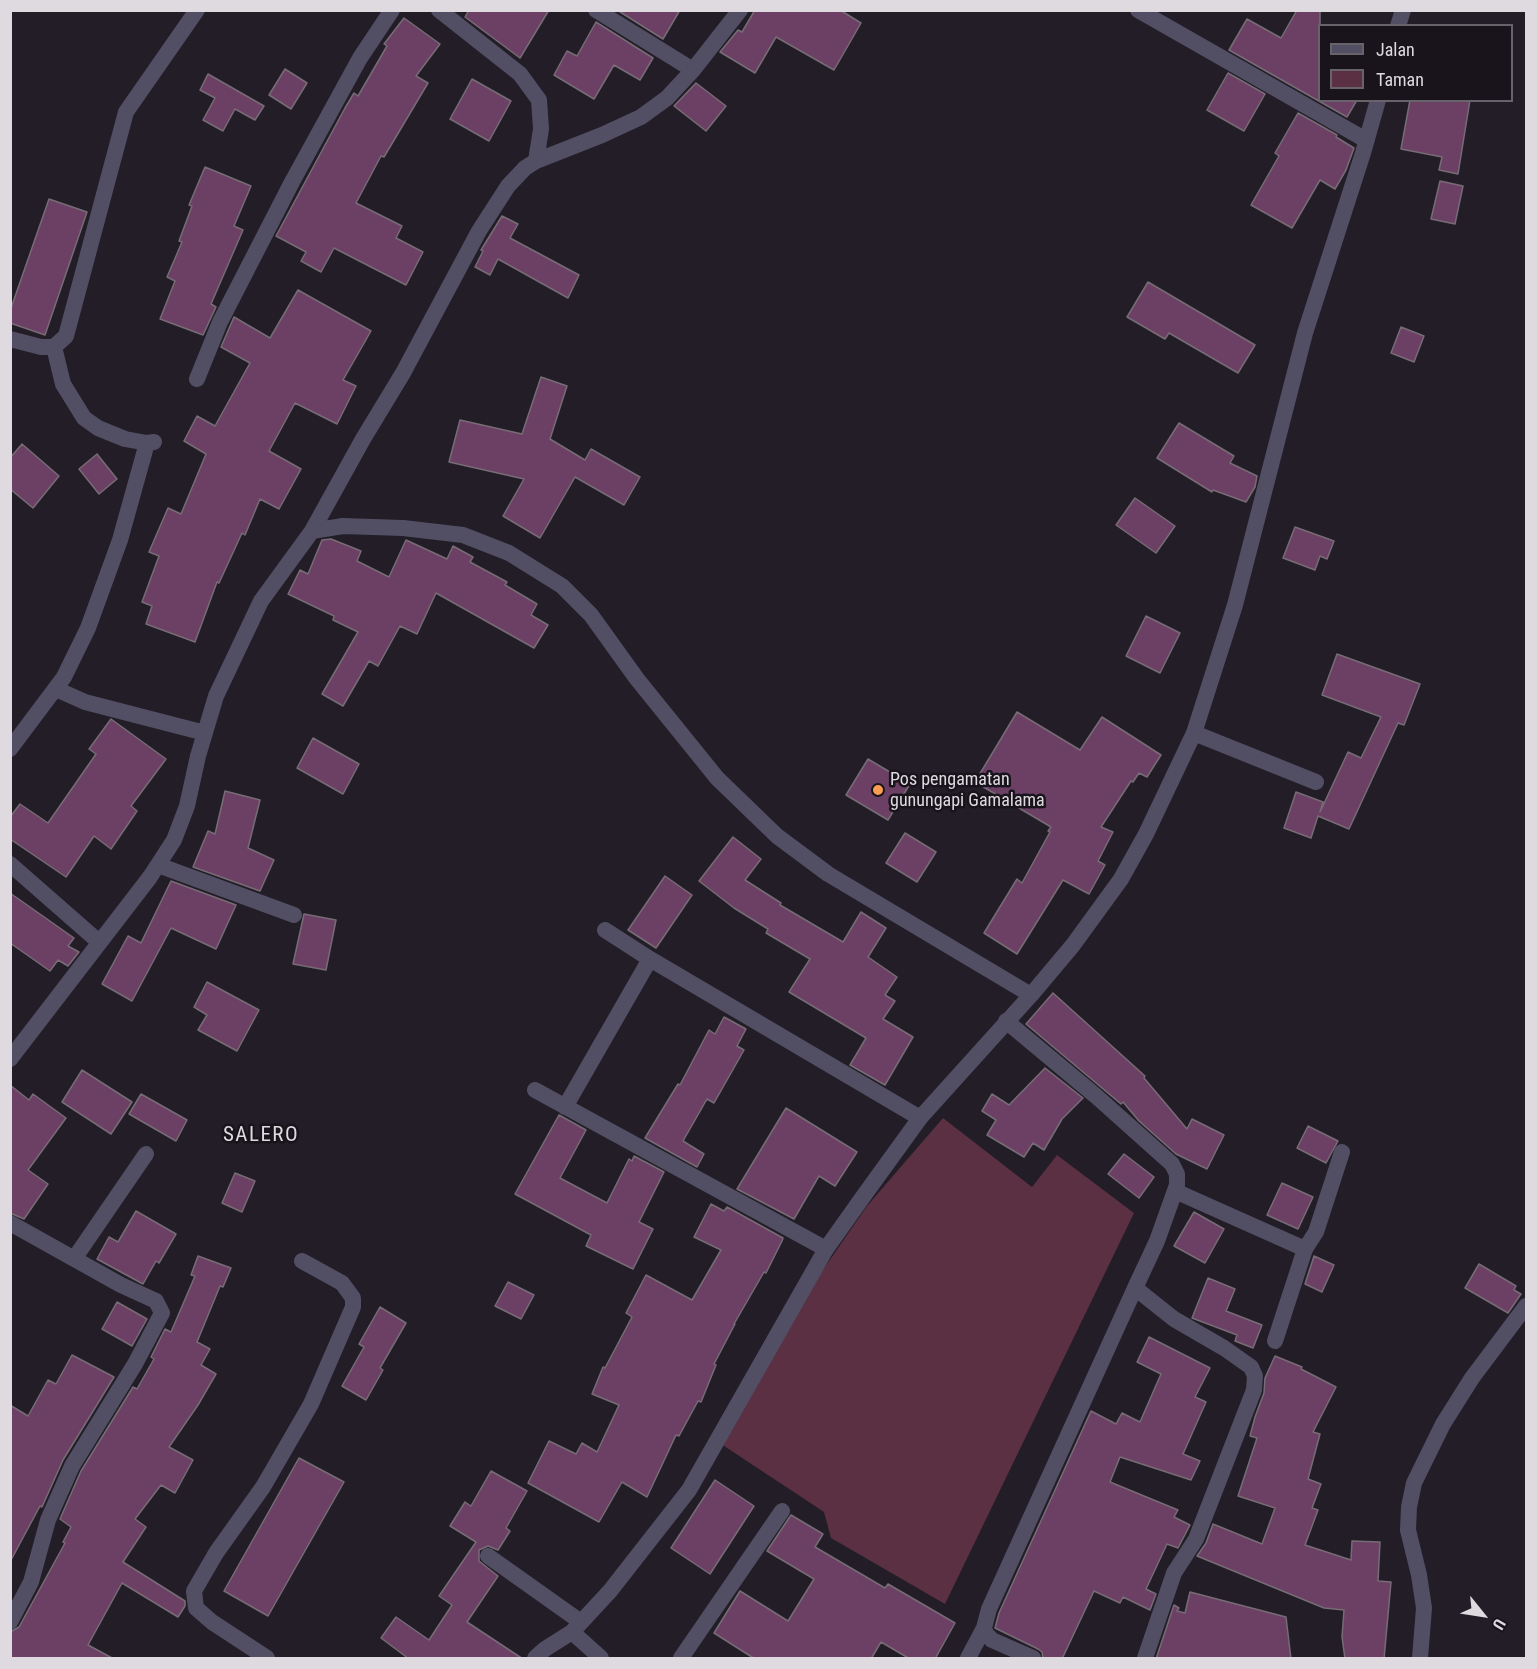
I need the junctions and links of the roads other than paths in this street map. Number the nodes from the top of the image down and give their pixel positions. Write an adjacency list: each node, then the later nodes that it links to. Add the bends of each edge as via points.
1 (197, 10): 12 (street, via 126,112 66,336)
2 (392, 10): 13 (street, via 360,58 292,182 216,328)
3 (439, 10): 10 (street, via 507,63 540,100)
4 (596, 10): 7 (street)
5 (740, 10): 7 (street)
6 (1138, 10): 9 (street)
7 (693, 70): 10 (street, via 667,98 641,117)
8 (1377, 102): 9 (street)
9 (1366, 140): 17 (street, via 1305,333 1235,605)
10 (536, 161): 14 (street, via 508,186 479,231)
11 (10, 339): 12 (street)
12 (54, 347): 15 (street, via 63,384 84,418 125,439 150,443 88,628)
13 (197, 379)
14 (312, 531): 16 (street, via 261,601 216,696); 26 (street, via 343,526 464,535 535,568 562,586 591,615 717,778 777,836 828,874)
15 (56, 689): 16 (street, via 85,702); 18 (street)
16 (205, 733): 21 (street, via 187,806 174,840)
17 (1194, 733): 19 (street); 26 (street, via 1121,879)
18 (10, 750)
19 (1316, 782)
20 (10, 864): 24 (street)
21 (158, 865): 22 (street); 24 (street)
22 (294, 915)
23 (605, 930): 25 (street)
24 (99, 942): 28 (street)
25 (650, 959): 30 (street); 31 (street)
26 (1031, 994): 27 (street)
27 (1006, 1021): 31 (street); 34 (street, via 1172,1164 1177,1174)
28 (10, 1059)
29 (535, 1090): 30 (street)
30 (565, 1107): 37 (street)
31 (920, 1118): 37 (street)
32 (1341, 1152): 36 (street, via 1316,1232)
33 (146, 1154): 38 (street)
34 (1175, 1191): 36 (street); 40 (street)
35 (10, 1223): 38 (street)
36 (1305, 1249): 42 (street)
37 (826, 1250): 46 (street, via 689,1490)
38 (74, 1259): 45 (street, via 156,1301 162,1313 72,1466 48,1520 31,1582)
39 (302, 1261): 48 (street, via 342,1283 353,1298 353,1307 311,1404 263,1487 194,1591 196,1608)
40 (1135, 1288): 47 (street, via 989,1609); 54 (street, via 1174,1319 1251,1367 1255,1376 1254,1390 1196,1539 1174,1573)
41 (1527, 1306): 55 (street, via 1472,1378 1443,1424 1414,1483 1408,1530 1424,1608)
42 (1275, 1341)
43 (782, 1511): 51 (street)
44 (488, 1556): 46 (street)
45 (10, 1622)
46 (577, 1627): 49 (street); 50 (street)
47 (984, 1628): 52 (street); 53 (street, via 993,1640)
48 (267, 1659)
49 (535, 1659)
50 (601, 1659)
51 (681, 1659)
52 (968, 1659)
53 (1033, 1659)
54 (1145, 1659)
55 (1420, 1659)

